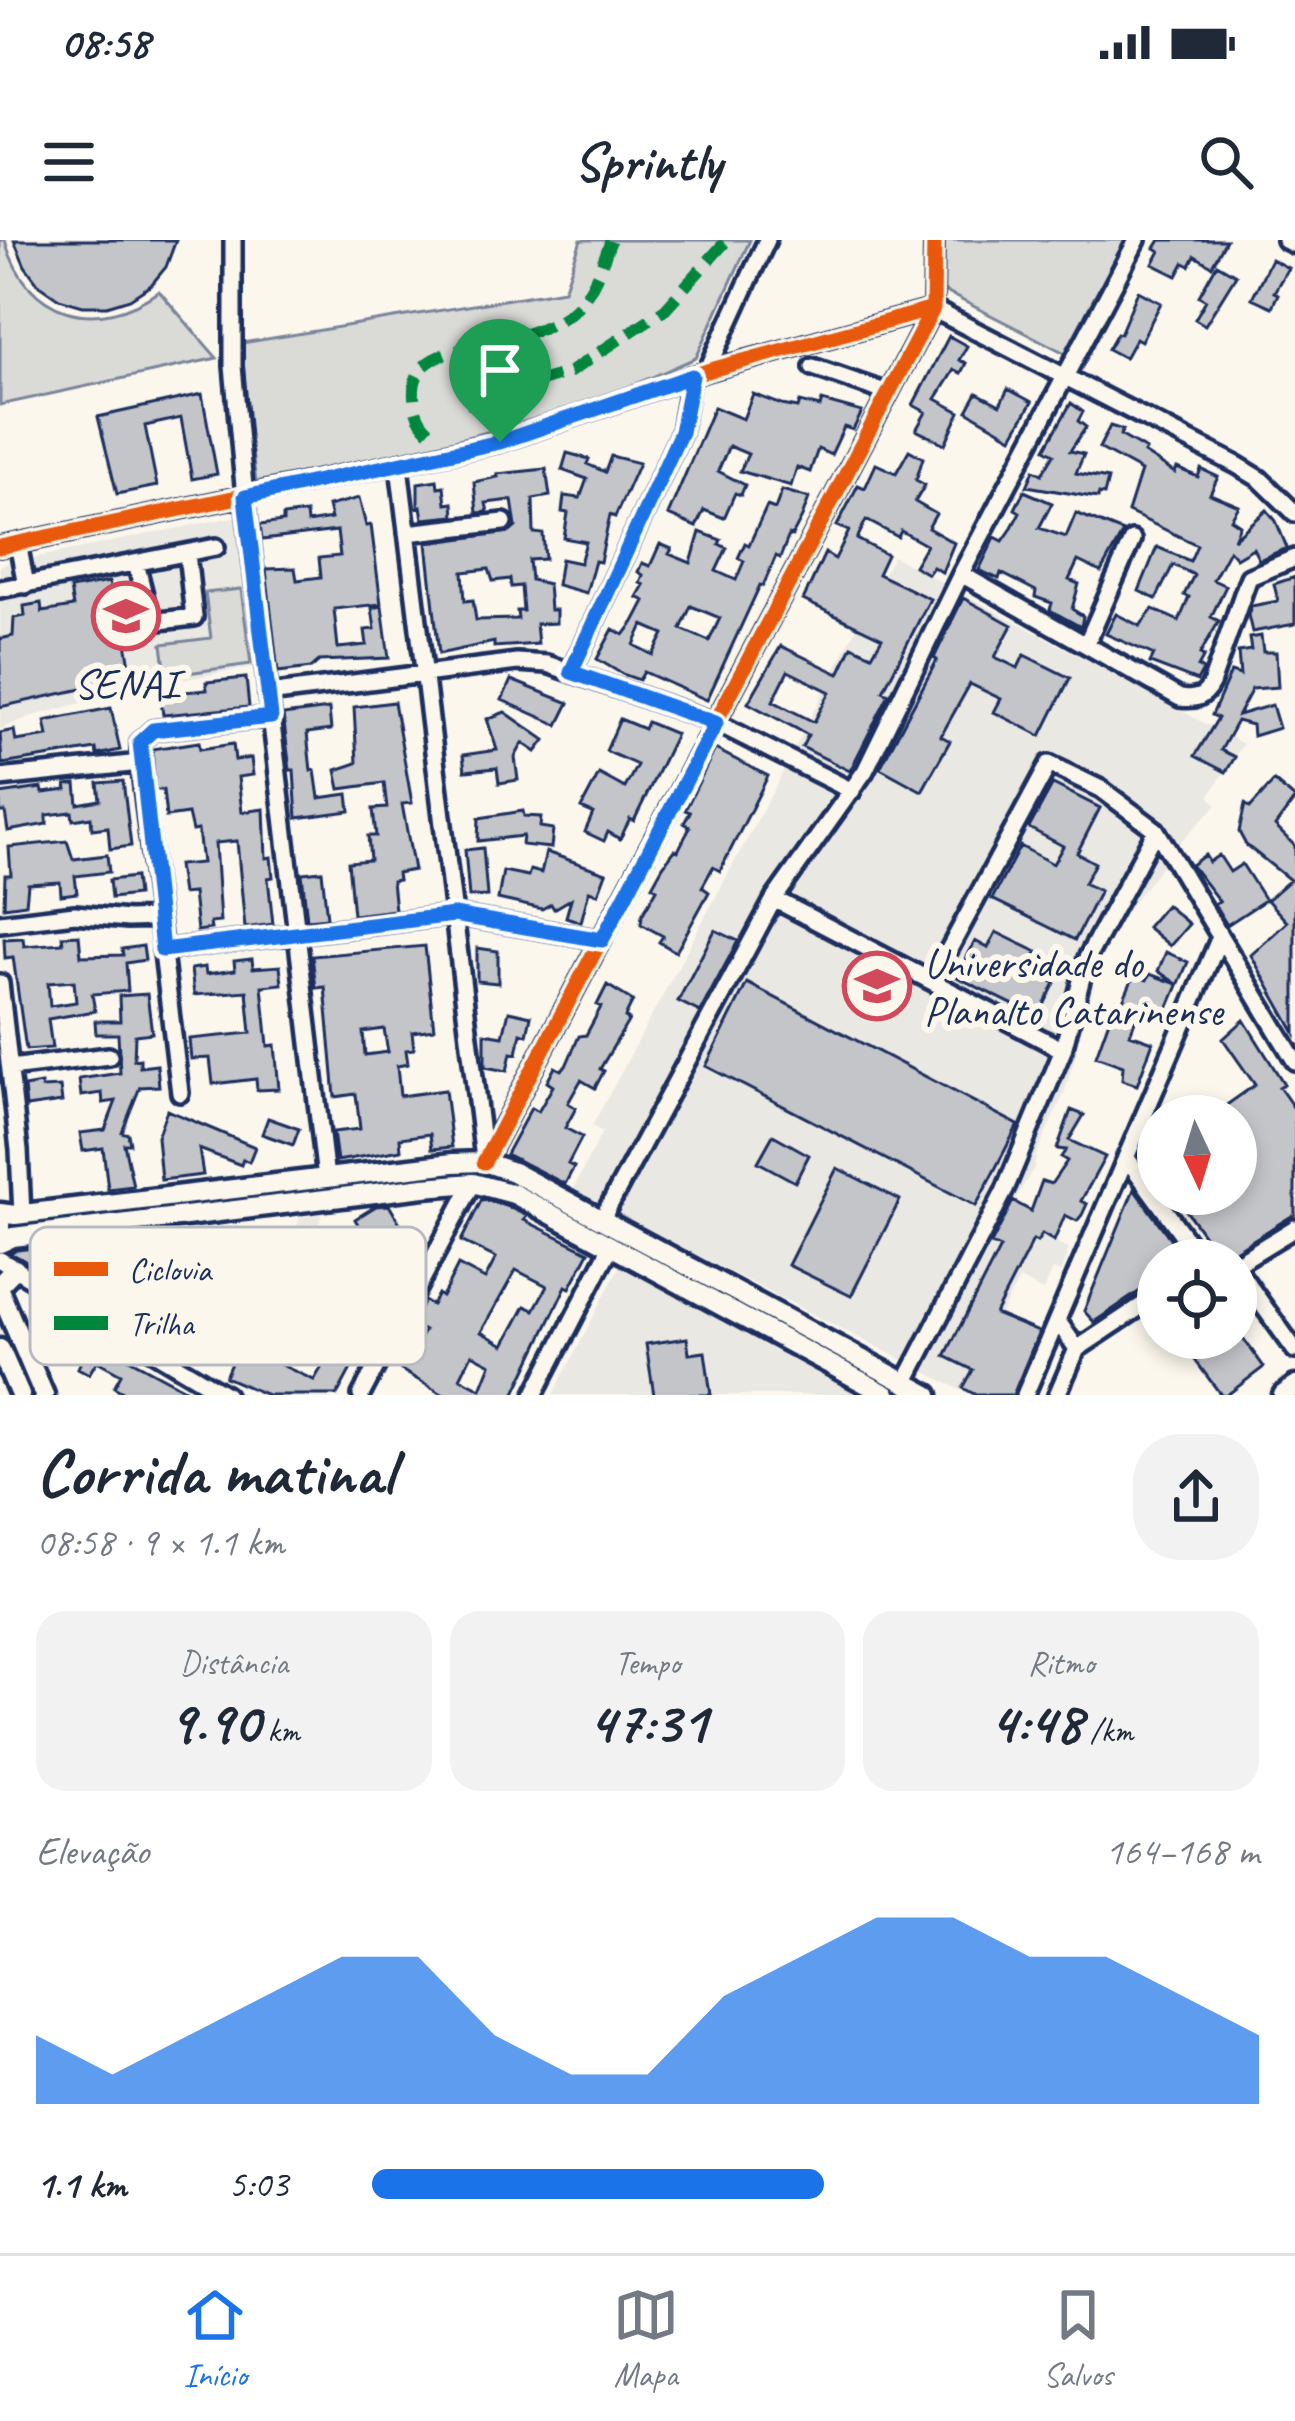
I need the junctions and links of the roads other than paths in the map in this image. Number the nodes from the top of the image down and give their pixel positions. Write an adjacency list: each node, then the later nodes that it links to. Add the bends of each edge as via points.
1 (233, 240): 13 (street)
2 (767, 240): 9 (street)
3 (934, 240): 7 (street)
4 (1137, 240): 10 (street)
5 (1285, 240): 6 (street)
6 (1295, 245)
7 (933, 309): 9 (street); 10 (street); 11 (street)
8 (813, 367): 11 (street)
9 (699, 374): 12 (street, via 547,428); 28 (street, via 681,432)
10 (1065, 377): 14 (street, via 1237,465); 24 (street)
11 (888, 394): 32 (street)
12 (399, 466): 13 (street); 16 (street)
13 (245, 497): 18 (street); 30 (street)
14 (1295, 513)
15 (504, 522): 16 (street)
16 (407, 533): 29 (street)
17 (1132, 540): 27 (street)
18 (18, 543): 19 (street); 25 (street)
19 (0, 547)
20 (217, 547): 21 (street)
21 (187, 553): 23 (street); 23 (street, via 194,617 151,622)
22 (1295, 558): 27 (street, via 1249,577 1200,698 1180,698)
23 (136, 563): 25 (street)
24 (961, 574): 27 (street); 35 (street)
25 (26, 585): 26 (street)
26 (0, 589)
27 (1086, 645)
28 (571, 672): 29 (street, via 517,662); 32 (street)
29 (424, 674): 30 (street); 38 (street)
30 (268, 694): 31 (street)
31 (271, 717): 33 (street, via 153,730 140,742); 41 (street)
32 (716, 723): 35 (street); 43 (street)
33 (140, 763): 34 (street); 39 (street)
34 (0, 778)
35 (853, 791): 37 (street)
36 (1156, 830): 42 (street); 45 (street, via 1102,789 1049,764); 48 (street, via 1087,958)
37 (774, 899): 45 (street); 60 (street)
38 (454, 915): 41 (street); 43 (street); 54 (street)
39 (158, 918): 40 (street, via 75,914); 44 (street)
40 (0, 923)
41 (297, 934): 44 (street); 55 (street)
42 (1220, 937): 47 (street); 53 (street)
43 (602, 940): 54 (street)
44 (162, 950): 52 (street)
45 (932, 981): 48 (street)
46 (0, 986): 51 (street)
47 (1289, 1039): 50 (street)
48 (1064, 1050): 82 (street, via 1004,1192)
49 (109, 1056): 51 (street)
50 (1295, 1061)
51 (10, 1068): 59 (street)
52 (180, 1093)
53 (1126, 1157): 64 (street); 73 (street)
54 (484, 1162): 55 (main road); 57 (main road); 60 (main road)
55 (326, 1178): 59 (main road)
56 (473, 1183): 57 (main road); 66 (main road, via 500,1187); 69 (street)
57 (424, 1187): 61 (main road)
58 (0, 1215): 59 (main road); 65 (main road)
59 (22, 1215)
60 (602, 1220): 82 (main road)
61 (95, 1227)
62 (1295, 1228): 67 (street)
63 (30, 1235): 65 (main road)
64 (1186, 1239)
65 (0, 1243)
66 (611, 1246): 88 (street); 89 (main road)
67 (1257, 1252)
68 (7, 1265): 70 (main road)
69 (426, 1272)
70 (0, 1288): 77 (main road)
71 (1257, 1294): 74 (street)
72 (1137, 1309): 76 (street)
73 (1057, 1320): 76 (street); 91 (street)
74 (1293, 1342)
75 (0, 1349): 81 (main road)
76 (1077, 1349): 92 (street)
77 (30, 1361)
78 (32, 1365): 85 (main road)
79 (175, 1365): 86 (street)
80 (377, 1365): 87 (street)
81 (5, 1372): 84 (main road)
82 (905, 1383): 90 (main road)
83 (1295, 1386): 93 (main road)
84 (20, 1395)
85 (44, 1395)
86 (226, 1395)
87 (361, 1395)
88 (534, 1395)
89 (887, 1395)
90 (928, 1395)
91 (1025, 1395)
92 (1057, 1395)
93 (1282, 1395)

